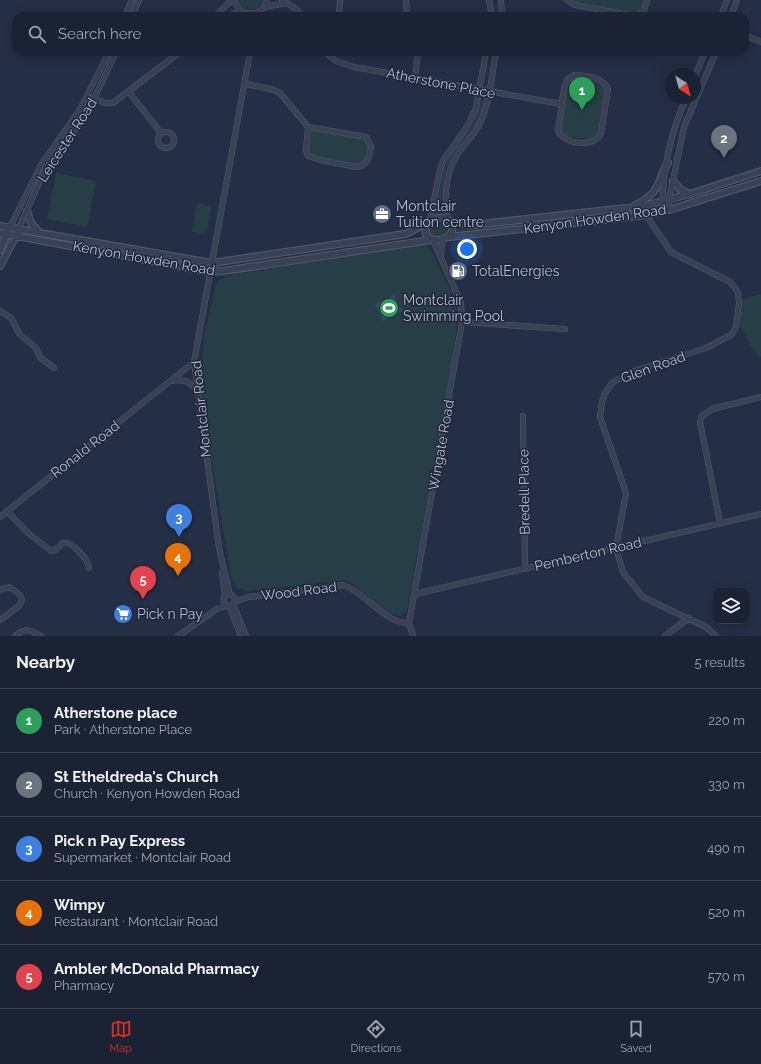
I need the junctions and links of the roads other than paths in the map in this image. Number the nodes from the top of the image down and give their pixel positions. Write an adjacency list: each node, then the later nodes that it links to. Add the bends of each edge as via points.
1 (132, 0): 16 (street)
2 (139, 0): 17 (street)
3 (232, 0): 18 (street); 19 (street)
4 (267, 0): 15 (street)
5 (282, 0): 14 (street)
6 (340, 0): 21 (street)
7 (406, 0): 22 (street)
8 (489, 0): 23 (street)
9 (501, 0): 24 (street)
10 (567, 0): 25 (street, via 575,5)
11 (647, 0): 26 (street)
12 (727, 0): 27 (street)
13 (738, 0): 28 (street)
14 (288, 3): 15 (street); 20 (street)
15 (261, 11)
16 (127, 12)
17 (134, 12)
18 (220, 12)
19 (242, 12)
20 (298, 12)
21 (339, 12)
22 (407, 12)
23 (491, 12)
24 (502, 12)
25 (613, 12)
26 (644, 12)
27 (722, 12)
28 (733, 12)
29 (749, 37): 30 (street)
30 (761, 42)
31 (107, 56): 47 (street, Leicester Road)
32 (114, 56): 48 (street, Leicester Road)
33 (175, 56): 45 (street)
34 (249, 56): 43 (street, Montclair Road)
35 (331, 56): 42 (street, Atherstone Place, via 343,64)
36 (418, 56): 42 (street)
37 (485, 56): 44 (street)
38 (495, 56): 46 (street)
39 (703, 56): 41 (street)
40 (714, 56): 55 (street, via 684,127)
41 (698, 68)
42 (415, 78): 44 (street, Atherstone Place)
43 (245, 84): 51 (street, via 280,93); 87 (street, Montclair Road)
44 (480, 90): 46 (street, Atherstone Place); 64 (street, via 473,116 443,160)
45 (129, 92): 48 (street, via 118,101 109,104); 52 (street)
46 (488, 92): 49 (street, Atherstone Place); 65 (street, via 480,124 460,150 450,171 445,194)
47 (88, 96): 48 (street); 68 (street, Leicester Road, via 41,165)
48 (94, 99): 61 (street, Leicester Road, via 47,166)
49 (561, 104): 49 (street, via 565,83 570,77 579,76 604,82 608,91 598,139 589,143 560,136 557,128)
50 (684, 104): 53 (street, via 675,125)
51 (308, 127): 51 (street, via 369,139 371,146 366,164 358,167 311,158 306,150)
52 (161, 132)
53 (668, 164): 59 (street); 60 (street, via 655,190)
54 (761, 171): 57 (street, Kenyon Howden Road)
55 (673, 181): 57 (street, via 681,190); 58 (street)
56 (761, 181): 62 (street, Kenyon Howden Road)
57 (690, 194): 58 (street, Kenyon Howden Road)
58 (669, 200): 59 (street, Kenyon Howden Road); 62 (street)
59 (662, 202): 60 (street, Kenyon Howden Road); 62 (street)
60 (644, 203): 63 (street, Glen Road); 65 (street, Kenyon Howden Road, via 631,208 473,225)
61 (27, 211): 69 (street, Leicester Road); 70 (street, via 31,223)
62 (666, 211): 63 (street, Kenyon Howden Road)
63 (646, 215): 75 (street, Kenyon Howden Road); 103 (street, Glen Road, via 671,252 730,282 738,292 739,303 735,330 731,335 706,348 631,372 612,383 605,393 600,417 626,493)
64 (430, 219): 65 (street, via 442,218); 66 (street)
65 (449, 221): 75 (street, via 452,231)
66 (425, 224): 74 (street, Kenyon Howden Road); 76 (street, via 424,232)
67 (0, 226): 68 (street, Kenyon Howden Road)
68 (10, 227): 69 (street, Kenyon Howden Road); 72 (street)
69 (19, 228): 70 (street, Kenyon Howden Road); 73 (street)
70 (39, 232): 78 (street, Kenyon Howden Road)
71 (0, 233): 72 (street, Kenyon Howden Road)
72 (7, 234): 73 (street, Kenyon Howden Road); 81 (street)
73 (17, 235): 82 (street, Kenyon Howden Road); 88 (street)
74 (397, 236): 79 (street); 80 (street, Kenyon Howden Road)
75 (449, 237): 77 (street)
76 (432, 240): 77 (street); 79 (street, Kenyon Howden Road); 85 (street, Wingate Road)
77 (442, 240): 85 (street, Wingate Road)
78 (105, 244): 82 (street); 83 (street, Kenyon Howden Road)
79 (398, 245): 84 (street, Kenyon Howden Road)
80 (337, 246): 84 (street); 87 (street, Kenyon Howden Road)
81 (0, 250)
82 (104, 251): 86 (street, Kenyon Howden Road)
83 (143, 252): 86 (street); 87 (street, Kenyon Howden Road)
84 (339, 254): 89 (street, Kenyon Howden Road)
85 (441, 257): 91 (street, Wingate Road, via 461,303)
86 (141, 258): 89 (street, Kenyon Howden Road)
87 (212, 263): 89 (street, Montclair Road)
88 (0, 266)
89 (210, 272): 93 (street, Montclair Road)
90 (0, 311): 94 (street, via 11,318 20,335)
91 (462, 322): 92 (street); 107 (street, Wingate Road)
92 (565, 329)
93 (194, 362): 95 (street, Ronald Road); 96 (street, Montclair Road)
94 (54, 368)
95 (171, 382): 96 (street, via 181,380); 99 (street, Ronald Road)
96 (196, 389): 108 (street, Montclair Road)
97 (761, 397): 102 (street, via 712,409 701,417)
98 (523, 416): 105 (street, Bredell Place)
99 (7, 511): 101 (street, Ronald Road); 104 (street, via 51,551 66,541 84,556)
100 (761, 514): 102 (street, Pemberton Road)
101 (0, 517)
102 (720, 524): 103 (street, Pemberton Road)
103 (616, 548): 105 (street, Pemberton Road); 109 (street, Glen Road, via 623,572 642,597)
104 (89, 568)
105 (525, 569): 107 (street, Pemberton Road)
106 (0, 590): 110 (street, via 10,587 22,600 19,606)
107 (415, 594): 111 (street, Wingate Road)
108 (229, 601): 111 (street, Wood Road, via 343,585 400,623); 114 (street, Wood Road); 115 (street, Montclair Road); 116 (street, Montclair Road)
109 (689, 618): 118 (street); 119 (street, Glen Road)
110 (0, 620)
111 (409, 623): 117 (street, Wingate Road)
112 (15, 636): 113 (street, via 28,629)
113 (41, 636)
114 (178, 636)
115 (241, 636)
116 (246, 636)
117 (413, 636)
118 (665, 636)
119 (716, 636)

